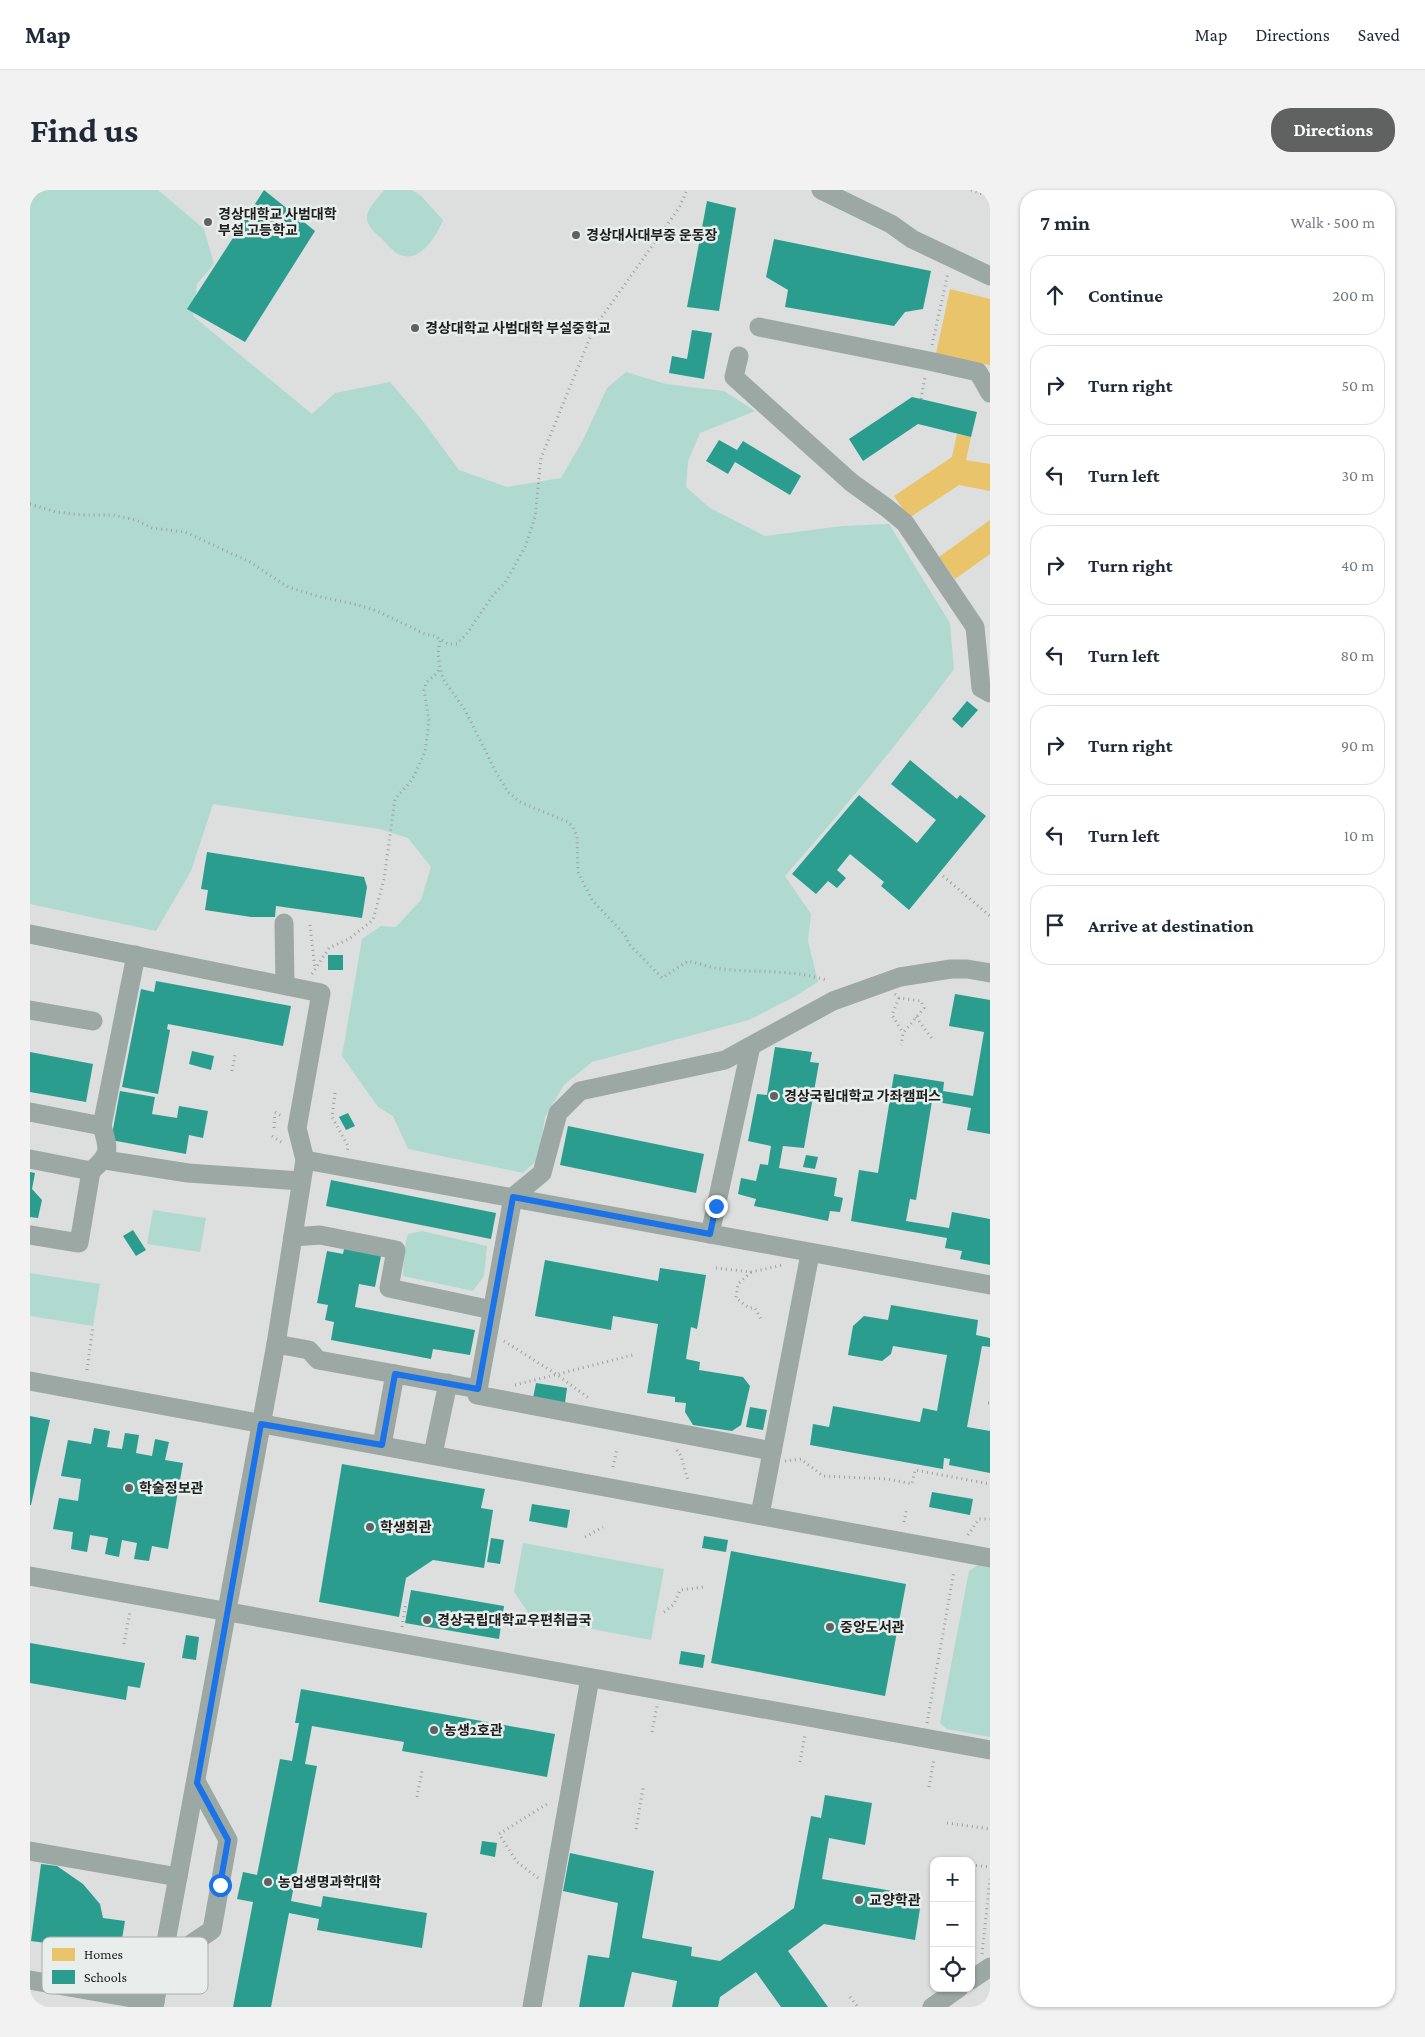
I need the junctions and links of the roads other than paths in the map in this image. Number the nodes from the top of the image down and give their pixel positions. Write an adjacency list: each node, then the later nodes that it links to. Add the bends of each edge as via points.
1 (821, 190): 2 (street)
2 (990, 276)
3 (759, 327): 5 (street, via 927,369 978,372)
4 (739, 356): 6 (street, via 734,377 852,483 904,523 975,627 981,688)
5 (990, 393)
6 (990, 693)
7 (284, 923): 11 (street)
8 (30, 934): 9 (street)
9 (136, 955): 11 (street); 16 (street)
10 (990, 973): 14 (street, via 951,969 885,982 833,1001)
11 (285, 984): 18 (street, via 322,992 297,1128)
12 (30, 1010): 13 (street)
13 (93, 1021)
14 (751, 1046): 21 (street, via 725,1060 580,1092 558,1113 542,1173); 22 (street)
15 (30, 1112): 16 (street)
16 (102, 1126): 19 (street, via 108,1145)
17 (30, 1159): 19 (street)
18 (305, 1160): 20 (street); 21 (street)
19 (98, 1165): 20 (street); 23 (street, via 79,1243)
20 (301, 1181): 24 (street)
21 (513, 1197): 22 (street); 27 (street)
22 (710, 1234): 25 (street)
23 (30, 1235)
24 (293, 1237): 27 (street, via 320,1235 396,1250 389,1288); 28 (street)
25 (810, 1254): 26 (street); 36 (street)
26 (990, 1285)
27 (492, 1310): 32 (street)
28 (276, 1344): 29 (street, via 309,1350 318,1360); 33 (street)
29 (395, 1374): 31 (street); 34 (street)
30 (30, 1381): 33 (street)
31 (448, 1383): 32 (street); 35 (street)
32 (478, 1389): 36 (street, via 477,1395 661,1430)
33 (261, 1424): 34 (street); 40 (street)
34 (382, 1445): 35 (street)
35 (434, 1454): 37 (street)
36 (771, 1457): 37 (street)
37 (760, 1515): 38 (street)
38 (990, 1558)
39 (30, 1576): 40 (street)
40 (227, 1612): 41 (street); 43 (street)
41 (590, 1678): 42 (street); 51 (street)
42 (990, 1750)
43 (197, 1783): 45 (street); 47 (street, via 228,1840 212,1930)
44 (30, 1851): 45 (street)
45 (178, 1877): 46 (street)
46 (168, 1937)
47 (202, 1937)
48 (953, 1992): 52 (street)
49 (100, 1994): 50 (street)
50 (155, 2005)
51 (532, 2007)
52 (932, 2007)

